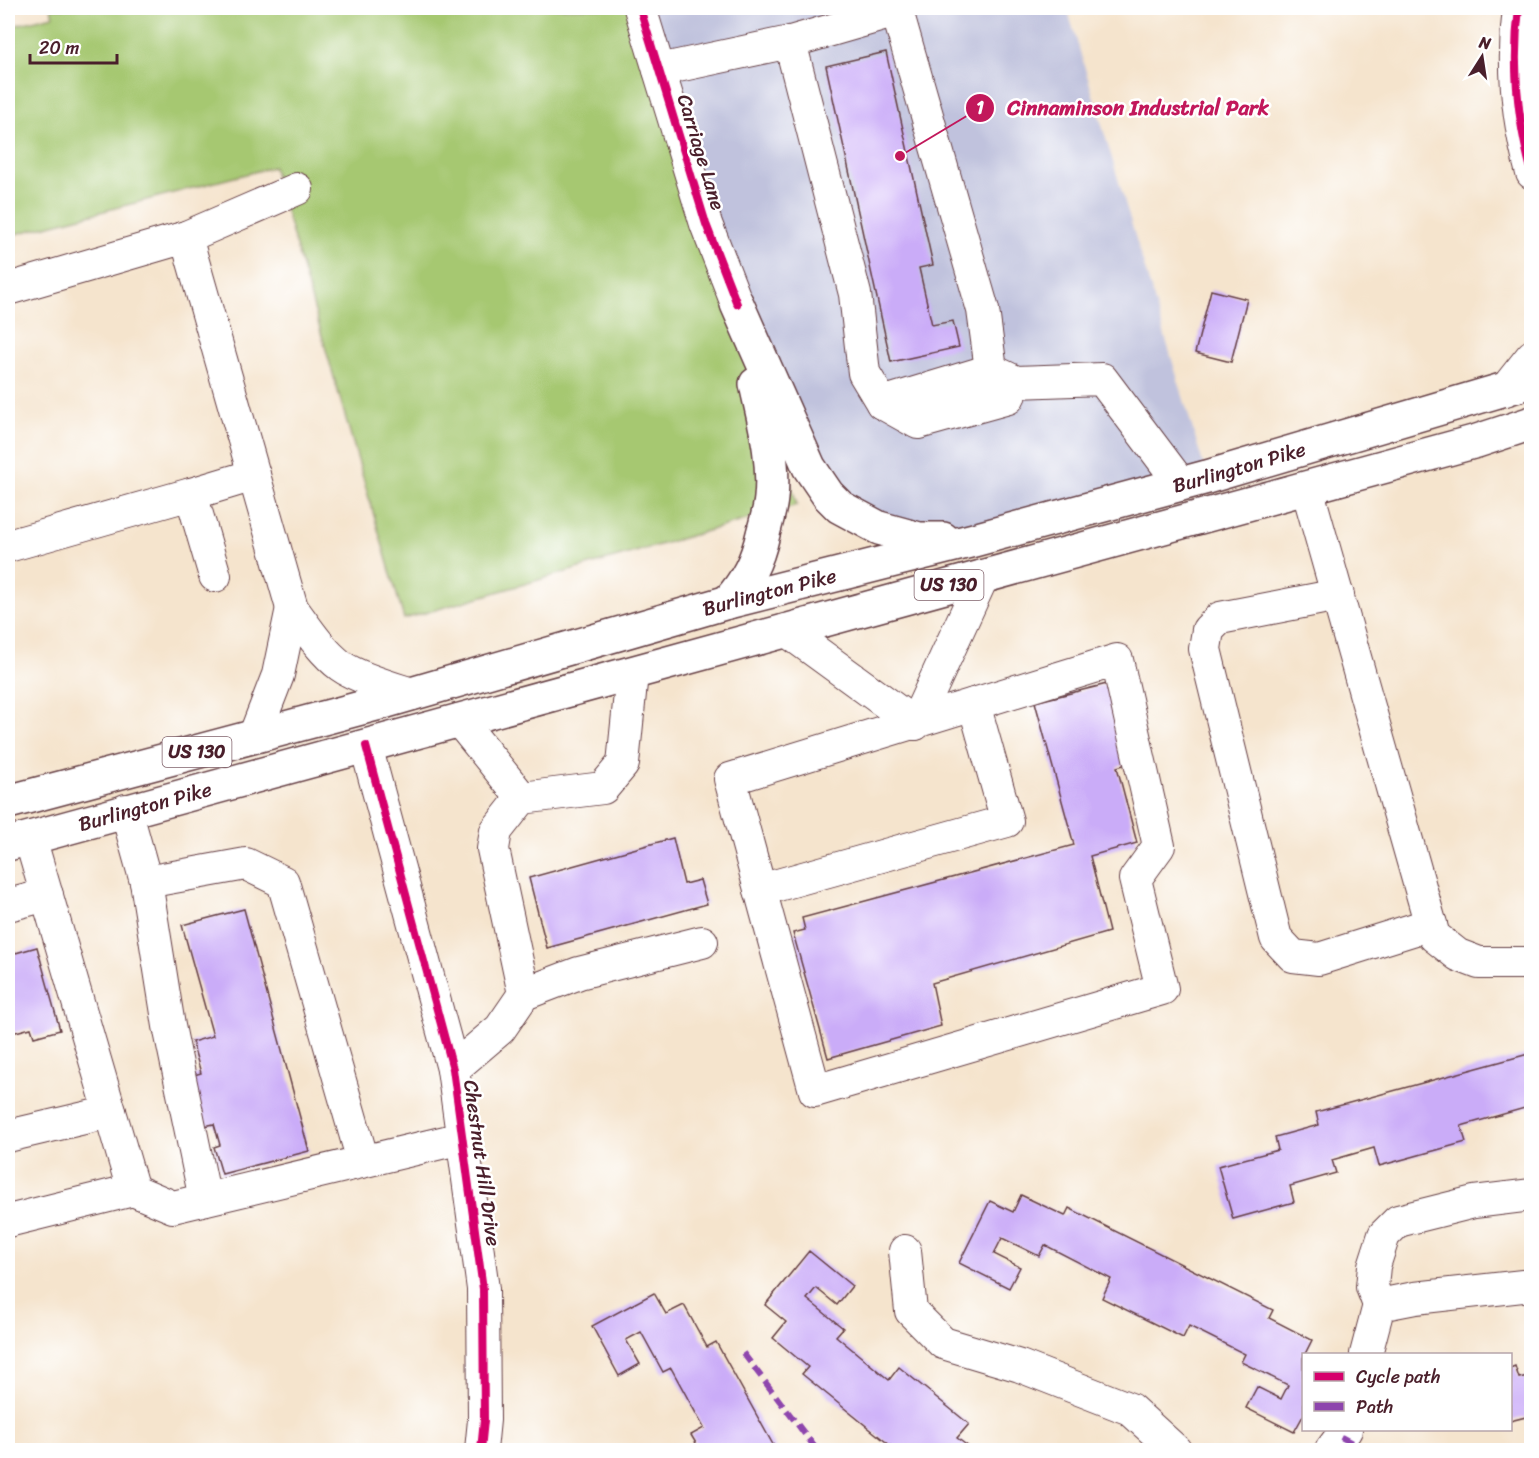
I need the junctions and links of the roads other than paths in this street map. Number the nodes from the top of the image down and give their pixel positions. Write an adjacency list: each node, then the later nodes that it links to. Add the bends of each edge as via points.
1 (640, 8): 4 (street, Carriage Lane)
2 (1519, 8): 5 (street, via 1515,64 1523,139)
3 (790, 42): 4 (street); 11 (street, via 897,12); 11 (street, via 855,294 864,373 882,403)
4 (659, 70): 9 (street, Carriage Lane, via 706,224)
5 (1532, 173)
6 (297, 189): 7 (street)
7 (186, 237): 8 (street); 14 (street)
8 (8, 289)
9 (737, 304): 18 (highway, via 809,467 840,507 901,536); 23 (highway, via 766,432 772,482 758,554 743,586)
10 (1532, 356): 12 (street)
11 (1003, 376): 15 (street, via 1102,379)
12 (1518, 385): 15 (highway, Burlington Pike / US 130)
13 (1532, 423): 16 (highway, Burlington Pike / US 130)
14 (254, 475): 17 (street); 24 (street)
15 (1181, 483): 18 (highway, Burlington Pike / US 130)
16 (1307, 488): 21 (highway, Burlington Pike / US 130); 22 (street)
17 (191, 494): 19 (street); 20 (street)
18 (974, 540): 23 (highway, Burlington Pike / US 130)
19 (8, 546)
20 (215, 576)
21 (983, 576): 25 (highway, Burlington Pike / US 130); 30 (street)
22 (1338, 595): 41 (street); 41 (street, via 1220,618 1208,630 1205,649 1276,938 1293,956 1319,959)
23 (728, 602): 27 (highway, Burlington Pike / US 130)
24 (292, 608): 27 (street, via 341,666); 31 (street, via 278,675)
25 (786, 630): 26 (highway, Burlington Pike / US 130); 30 (street)
26 (632, 673): 29 (highway, Burlington Pike / US 130); 33 (street, via 623,764 603,788)
27 (412, 694): 31 (highway, Burlington Pike / US 130)
28 (974, 704): 30 (street); 38 (street, via 1007,821); 38 (street, via 1117,660 1159,846 1135,879 1162,989 815,1091)
29 (459, 720): 32 (highway, Burlington Pike / US 130); 33 (street)
30 (915, 724): 38 (street, via 730,779)
31 (254, 737): 34 (highway, Burlington Pike / US 130)
32 (366, 746): 35 (highway, Burlington Pike / US 130); 45 (street, Chestnut Hill Drive)
33 (522, 798): 44 (street, via 496,831 493,849)
34 (8, 801)
35 (126, 810): 36 (highway, Burlington Pike / US 130); 37 (street)
36 (19, 841): 39 (street)
37 (146, 882): 49 (street, via 246,864 283,882); 52 (street, via 169,1026)
38 (760, 890)
39 (47, 895): 40 (street); 46 (street)
40 (8, 905)
41 (1431, 924): 43 (street, via 1434,936 1458,955 1479,963)
42 (702, 942): 44 (street, via 579,973)
43 (1532, 963)
44 (524, 994): 45 (street, via 500,1029)
45 (453, 1069): 48 (street, Chestnut Hill Drive)
46 (110, 1112): 47 (street); 50 (street)
47 (8, 1136)
48 (462, 1138): 49 (street); 59 (street, Chestnut Hill Drive, via 483,1289)
49 (363, 1161): 52 (street)
50 (133, 1190): 52 (street, via 173,1207); 53 (street)
51 (1532, 1195): 56 (street, via 1474,1202 1398,1221 1384,1235 1374,1266 1372,1287)
52 (205, 1199)
53 (8, 1221)
54 (905, 1251): 60 (street, via 911,1311 944,1343 1020,1366 1130,1409)
55 (1532, 1285): 56 (street)
56 (1379, 1305): 57 (street)
57 (1366, 1353)
58 (1345, 1431): 61 (street)
59 (481, 1450)
60 (1174, 1450)
61 (1331, 1450)

